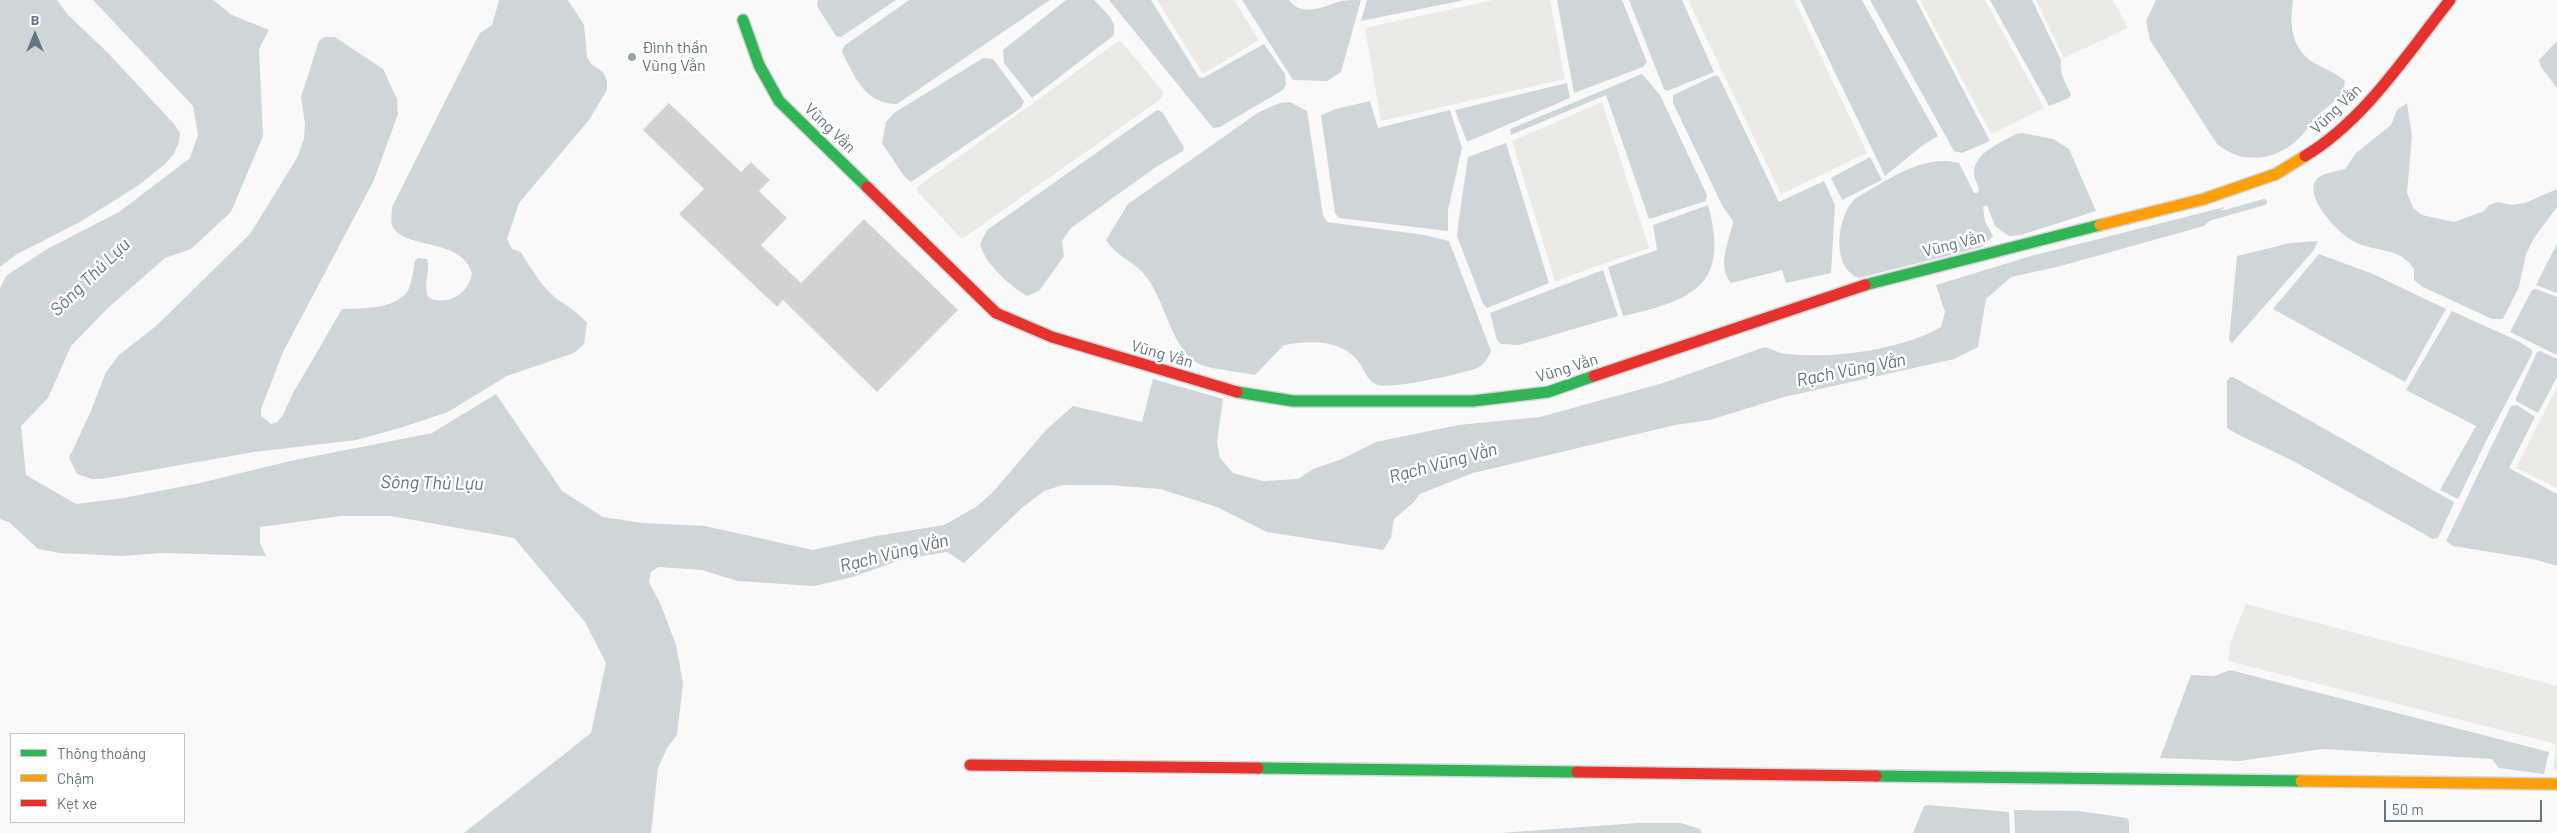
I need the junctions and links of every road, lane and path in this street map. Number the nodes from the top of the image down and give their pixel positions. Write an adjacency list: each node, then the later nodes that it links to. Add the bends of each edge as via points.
1 (2450, 0): 2 (street, Vũng Vằn, via 2353,120 2322,146 2276,174 2196,202 1867,284 1548,392 1522,397 1449,401 1293,401 1245,394 1052,337 996,313 779,101 759,65)
2 (743, 20)
3 (970, 765): 4 (street)
4 (2557, 784)

